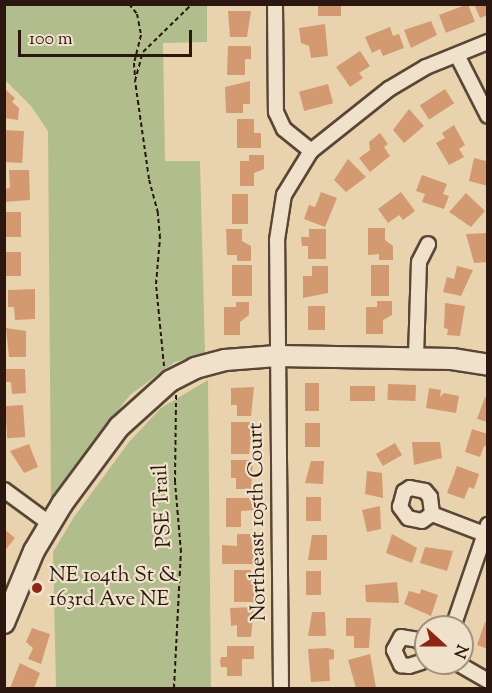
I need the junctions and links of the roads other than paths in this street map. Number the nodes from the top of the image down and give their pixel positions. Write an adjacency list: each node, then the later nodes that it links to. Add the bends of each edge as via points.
1 (275, 4): 5 (street, via 276,112 284,129)
2 (488, 42): 3 (street, Northeast 105th Court)
3 (456, 55): 4 (street); 5 (street, Northeast 105th Court, via 389,89)
4 (488, 116)
5 (311, 151): 7 (street, Northeast 105th Court, via 284,195 277,240)
6 (428, 244): 8 (street, via 419,262)
7 (277, 356): 8 (street); 12 (street, via 225,360 195,368 170,381 118,427); 20 (street, Northeast 105th Court)
8 (416, 357): 9 (street)
9 (488, 365)
10 (4, 490): 12 (street)
11 (432, 514): 13 (street)
12 (49, 523): 15 (street)
13 (486, 530): 14 (street)
14 (457, 615)
15 (4, 623)
16 (414, 639): 17 (street, via 401,637 394,650 401,665)
17 (414, 664)
18 (474, 673): 19 (street)
19 (488, 681)
20 (281, 688)

